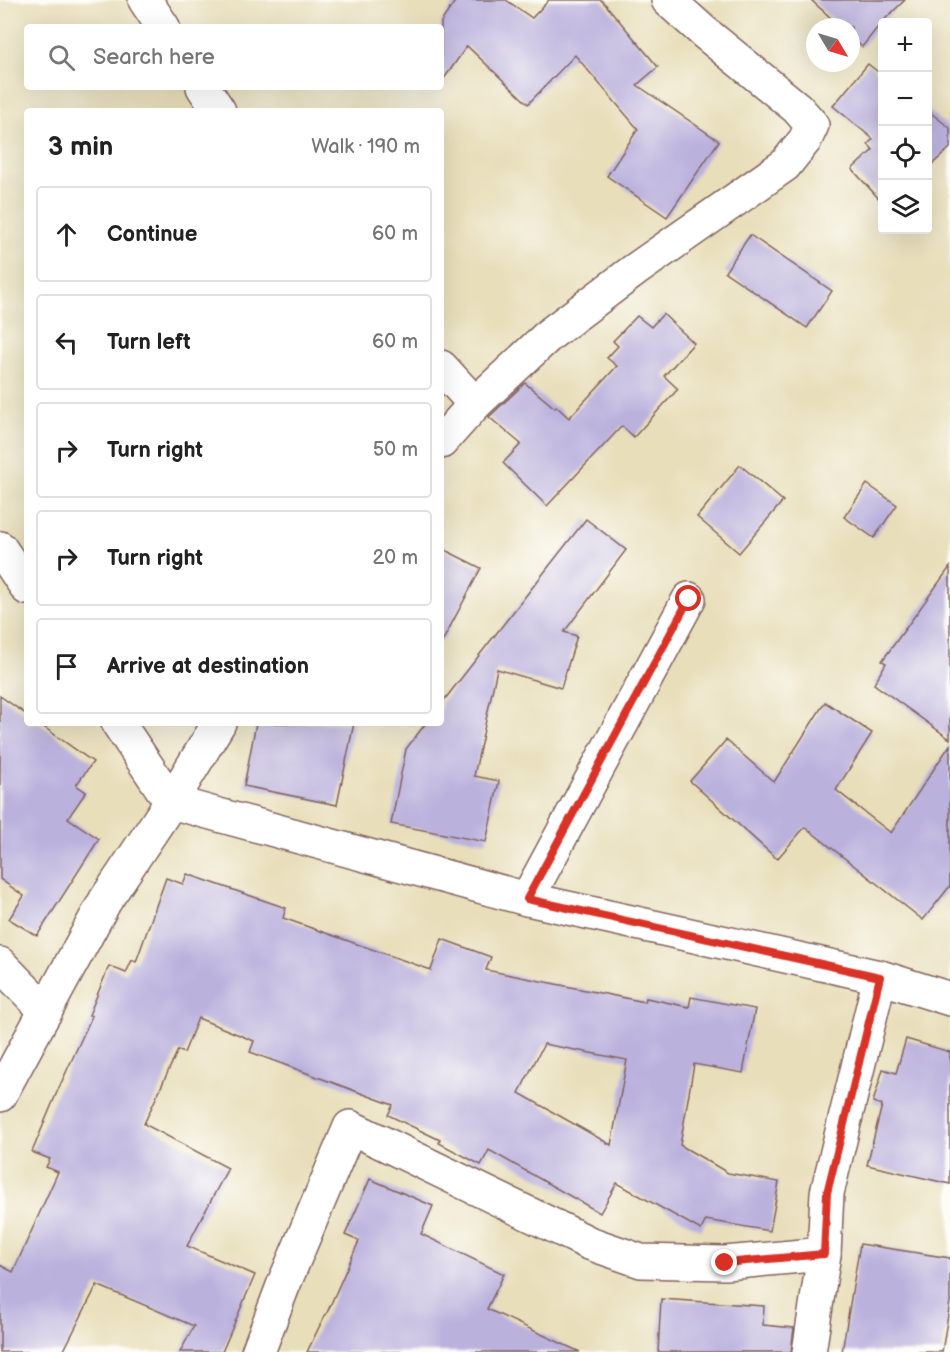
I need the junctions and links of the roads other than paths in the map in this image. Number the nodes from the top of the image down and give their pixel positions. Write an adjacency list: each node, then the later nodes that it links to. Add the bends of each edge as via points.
1 (145, 0): 3 (street)
2 (668, 0): 7 (street, via 797,108 812,125 805,141 785,165 550,334)
3 (161, 24)
4 (205, 90): 5 (street)
5 (217, 108)
6 (444, 370): 7 (street)
7 (475, 404): 8 (street)
8 (444, 439)
9 (0, 548): 10 (street)
10 (24, 584)
11 (689, 599): 15 (street)
12 (120, 726): 14 (street)
13 (217, 726): 14 (street)
14 (171, 802): 15 (street); 19 (street, via 105,901)
15 (527, 899): 17 (street)
16 (0, 964): 19 (street)
17 (880, 977): 18 (street); 21 (street, via 827,1193)
18 (950, 999)
19 (46, 1011): 20 (street)
20 (0, 1095)
21 (824, 1254): 22 (street, via 725,1263 641,1261 590,1243 350,1127); 23 (street)
22 (258, 1352)
23 (809, 1352)

